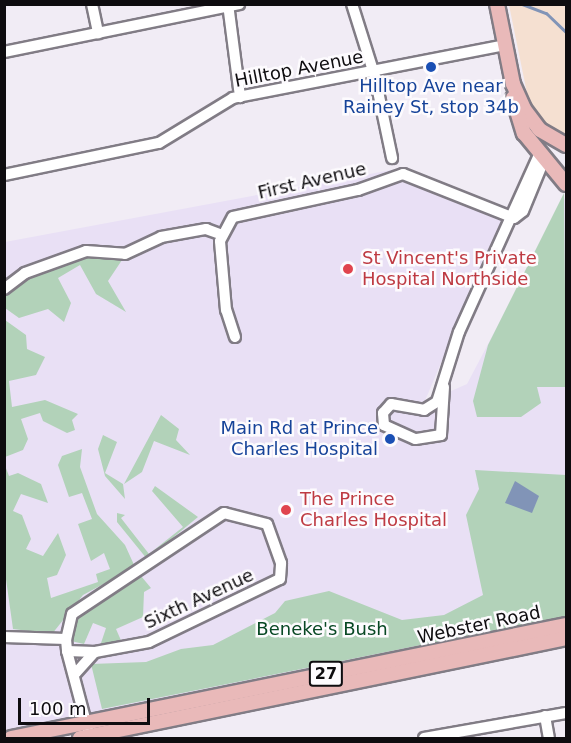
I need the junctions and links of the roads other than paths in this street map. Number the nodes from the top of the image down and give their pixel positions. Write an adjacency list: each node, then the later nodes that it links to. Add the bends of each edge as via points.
1 (93, 4): 5 (street)
2 (352, 4): 8 (street)
3 (497, 4): 6 (main road)
4 (232, 5): 5 (street); 10 (street)
5 (98, 33): 7 (street)
6 (505, 45): 8 (street, Hilltop Avenue); 9 (main road)
7 (4, 52)
8 (373, 72): 10 (street, Hilltop Avenue); 14 (street)
9 (513, 84): 11 (main road); 13 (main road, via 518,118)
10 (240, 97): 15 (street, Hilltop Avenue, via 159,143)
11 (524, 109): 12 (main road, via 540,130); 13 (main road)
12 (567, 146): 13 (main road)
13 (543, 156): 16 (main road); 17 (street); 18 (street, via 517,200)
14 (392, 158)
15 (4, 175)
16 (563, 181): 17 (street)
17 (537, 184): 18 (street)
18 (514, 218): 19 (street, First Avenue, via 404,174 358,190 243,214); 22 (street, via 459,332)
19 (220, 234): 20 (street, via 206,229 161,237 125,254 86,251 25,273); 21 (street, via 226,310)
20 (4, 289)
21 (235, 337)
22 (444, 387): 22 (street, via 441,435 415,439 384,425 389,405 429,409)
23 (567, 625): 31 (main road, Webster Road / 27)
24 (4, 636): 26 (street, Sixth Avenue)
25 (567, 638): 32 (main road, Webster Road / 27)
26 (67, 645): 27 (street, Sixth Avenue); 27 (street, Sixth Avenue, via 72,614 88,599 178,549 224,513 267,524 281,563 280,579 149,642); 28 (street)
27 (95, 652): 28 (street)
28 (74, 675): 31 (street)
29 (567, 713): 30 (street)
30 (545, 716): 34 (street); 35 (street)
31 (86, 722): 32 (street); 33 (main road, Webster Road / 27)
32 (84, 737)
33 (11, 738)
34 (429, 738)
35 (549, 738)

